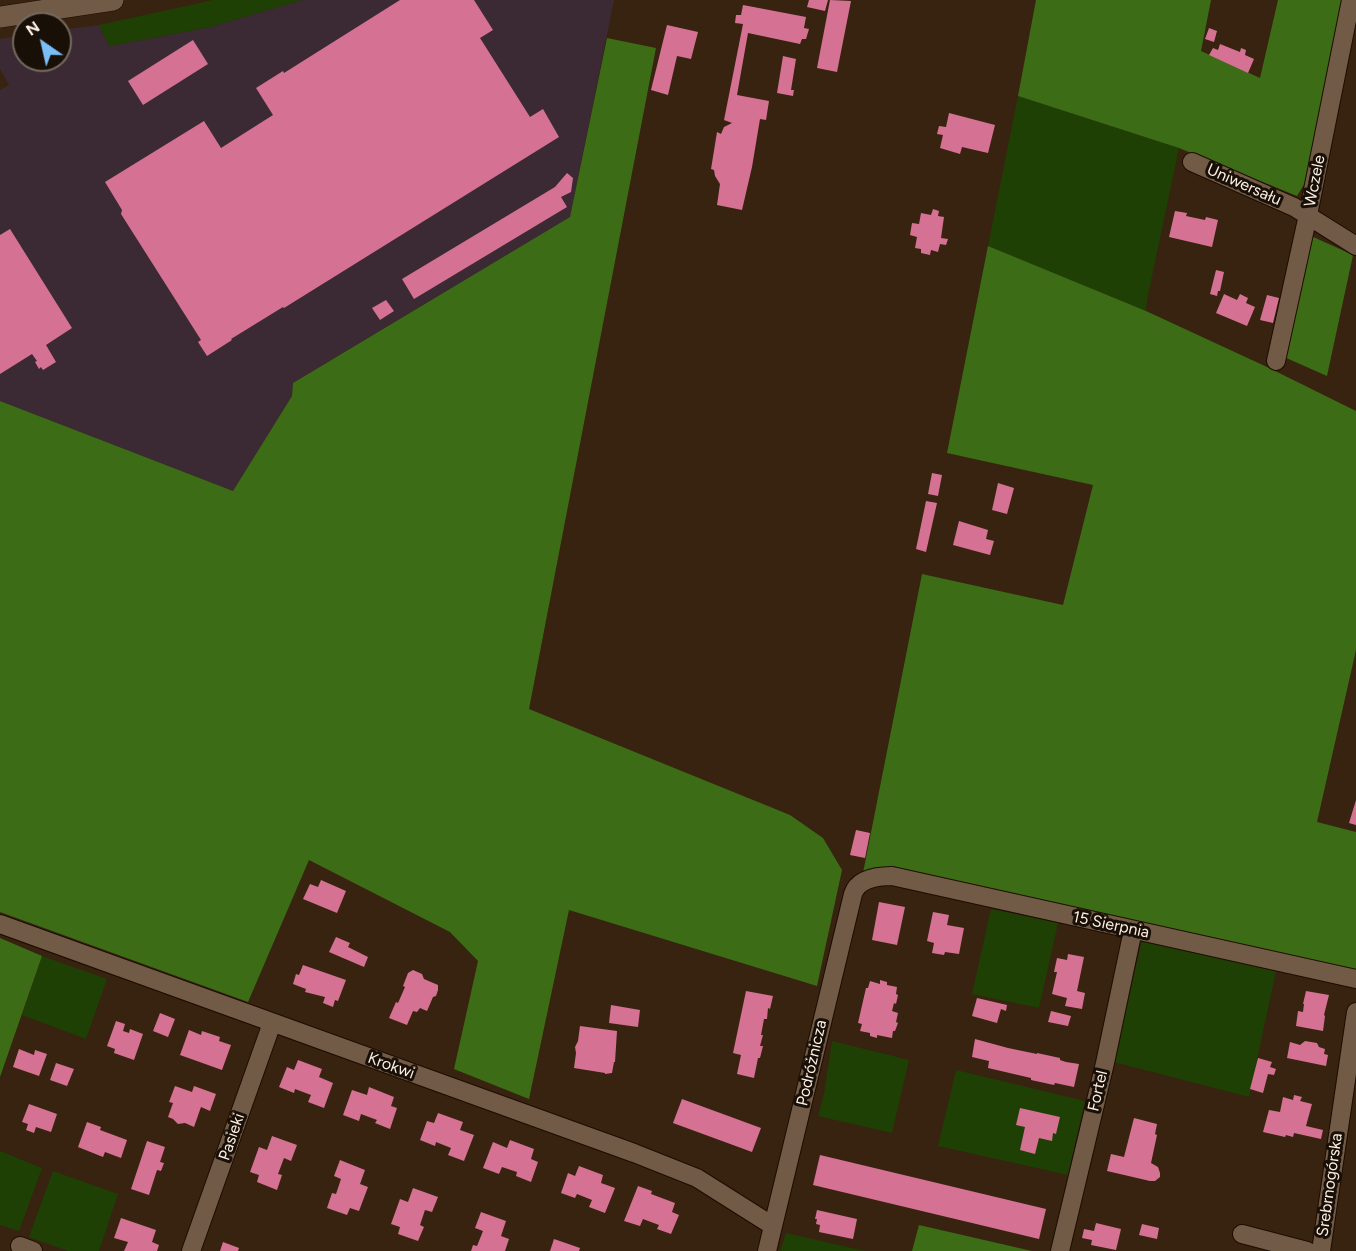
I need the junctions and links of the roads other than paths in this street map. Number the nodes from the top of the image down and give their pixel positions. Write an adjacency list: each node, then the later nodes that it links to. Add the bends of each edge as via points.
1 (113, 0): 3 (street)
2 (1351, 0): 5 (street, Wczele)
3 (0, 17)
4 (1192, 162): 5 (street, Uniwersału)
5 (1308, 214): 6 (street, Uniwersału); 7 (street, Wczele)
6 (1356, 246)
7 (1276, 361)
8 (866, 881): 10 (street, 15 Sierpnia, via 892,876); 14 (street, Podróżnicza, via 853,894)
9 (0, 924): 13 (street, Krokwi)
10 (1133, 930): 11 (street, 15 Sierpnia); 18 (street, Fortel)
11 (1356, 979)
12 (1356, 1012): 20 (street, Srebrnogórska)
13 (272, 1023): 14 (street, Krokwi, via 697,1178); 16 (street, Pasieki)
14 (773, 1226): 17 (street, Podróżnicza)
15 (1242, 1234): 19 (street)
16 (191, 1251)
17 (767, 1251)
18 (1060, 1251)
19 (1307, 1251)
20 (1321, 1251)

